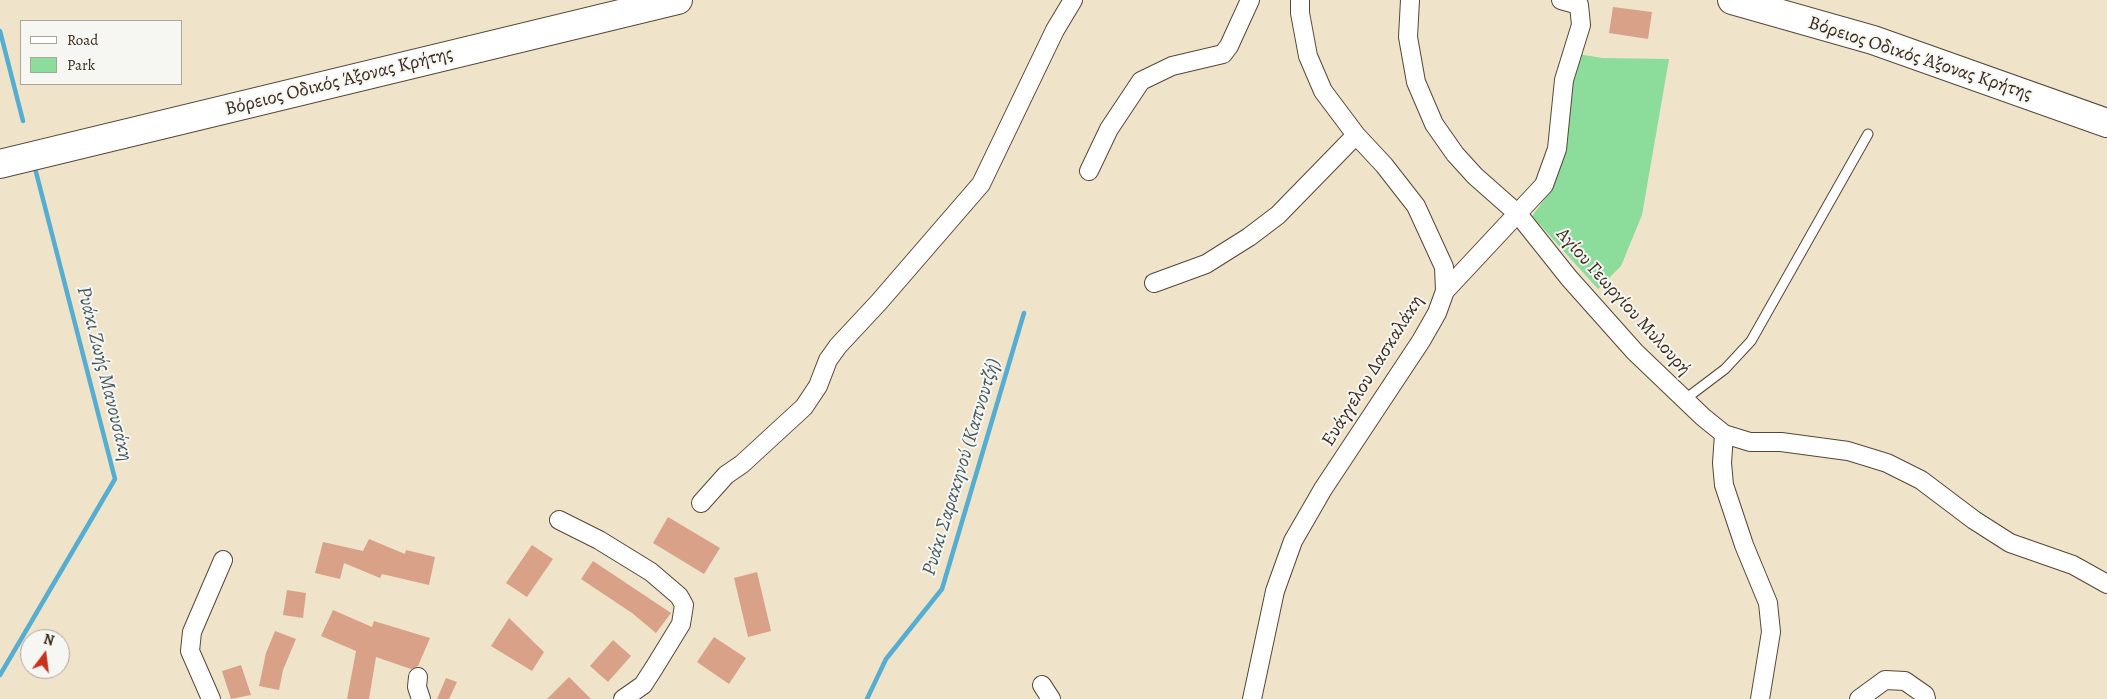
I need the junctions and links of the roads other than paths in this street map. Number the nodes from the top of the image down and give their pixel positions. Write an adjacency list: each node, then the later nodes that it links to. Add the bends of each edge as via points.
1 (678, 0): 11 (highway, Βόρειος Οδικός Άξονας Κρήτης)
2 (1073, 0): 18 (street, via 1050,39 981,184 838,346 804,408 726,475)
3 (1250, 0): 12 (street, via 1223,54 1172,66 1141,81 1109,129)
4 (1300, 0): 10 (street, Ευάγγελου Δασκαλάκη, via 1308,56 1323,91)
5 (1410, 0): 13 (street, Αγίου Γεωργίου Μυλουρή, via 1408,37 1416,82 1434,124 1475,176)
6 (1561, 0): 13 (street, via 1579,5 1581,25 1564,80 1557,149 1544,185)
7 (1732, 0): 8 (highway, Βόρειος Οδικός Άξονας Κρήτης, via 1873,40)
8 (2107, 122)
9 (1868, 134): 16 (lane, via 1751,340 1725,369)
10 (1356, 135): 14 (street, via 1278,214 1249,237 1206,264); 15 (street, Ευάγγελου Δασκαλάκη, via 1416,206 1444,267)
11 (0, 164)
12 (1089, 171)
13 (1518, 214): 15 (street); 16 (street, Αγίου Γεωργίου Μυλουρή, via 1635,352)
14 (1154, 283)
15 (1445, 291): 26 (street, Ευάγγελου Δασκαλάκη, via 1421,341 1323,489 1293,541 1275,591)
16 (1684, 400): 17 (street, Αγίου Γεωργίου Μυλουρή)
17 (1724, 434): 21 (street, Αγίου Γεωργίου Μυλουρή, via 1750,442 1781,442 1848,451 1887,463 1921,480 2010,543 2073,565); 27 (street, via 1724,485 1768,603 1772,632)
18 (701, 503)
19 (559, 520): 25 (street, via 651,572 679,596 684,605 681,624 643,685)
20 (223, 560): 23 (street, via 192,632 190,651)
21 (2107, 584)
22 (418, 678): 24 (street)
23 (211, 699)
24 (420, 699)
25 (623, 699)
26 (1252, 699)
27 (1760, 699)
28 (1859, 699): 29 (street, via 1885,680 1892,680 1905,681)
29 (1926, 699)

